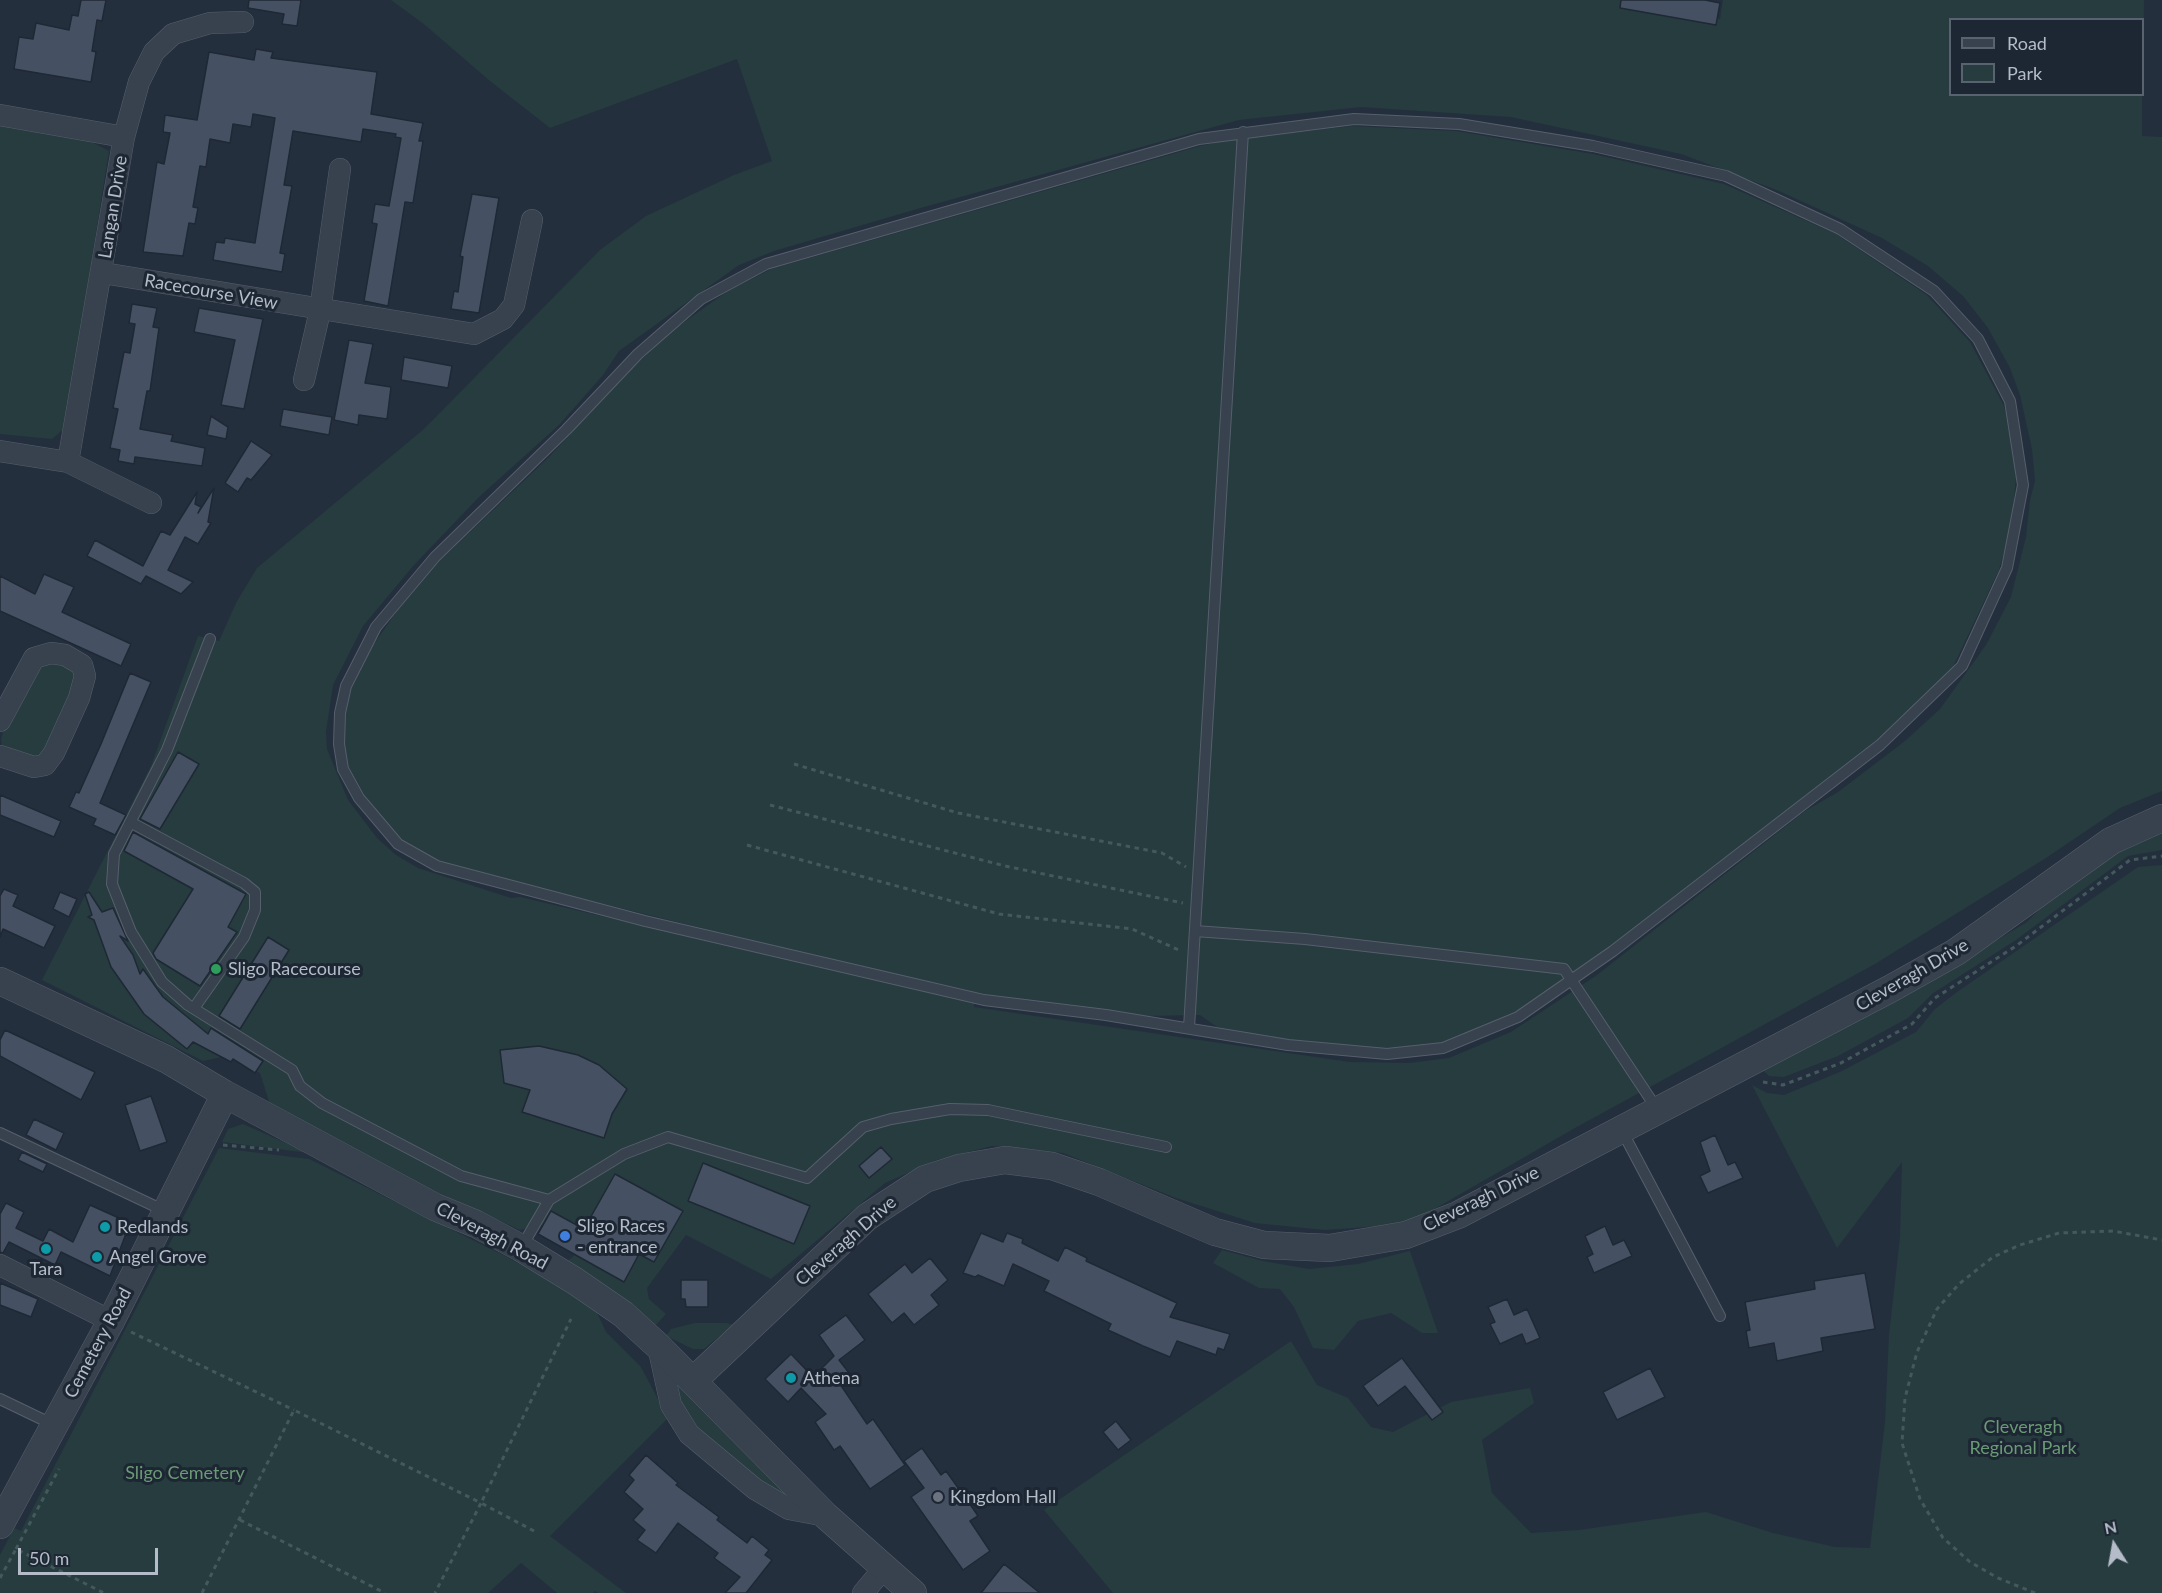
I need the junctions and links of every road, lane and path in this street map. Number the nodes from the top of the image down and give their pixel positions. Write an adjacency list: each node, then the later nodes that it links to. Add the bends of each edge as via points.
1 (243, 22): 4 (street, Langan Drive, via 193,26 173,34 154,52 139,82)
2 (0, 115): 4 (street)
3 (1243, 132): 22 (lane); 26 (lane, via 1354,118 1459,124 1593,146 1726,176 1840,230 1934,291 1977,339 2010,401 2023,485 2007,568 1962,666 1880,745); 29 (lane, via 1199,139 766,264 701,299 638,354 435,557 376,627 346,686 340,713 339,744 344,770 359,798 398,844 437,866 645,921 984,1000)
4 (124, 137): 7 (street, Langan Drive)
5 (340, 169): 8 (street)
6 (532, 220): 8 (street, Racecourse View, via 514,305 503,319 474,334)
7 (103, 273): 8 (street, Racecourse View); 11 (street, Langan Drive)
8 (320, 311): 9 (street)
9 (304, 380)
10 (0, 451): 11 (street)
11 (68, 462): 12 (street)
12 (151, 502)
13 (210, 639): 19 (lane, via 167,750)
14 (0, 721): 15 (street, via 34,658 51,653 82,665 85,676 80,698 45,765 34,767)
15 (0, 756)
16 (794, 764): 22 (path, via 958,813 1162,853)
17 (771, 805): 23 (path, via 1005,866)
18 (2162, 818): 30 (street, Cleveragh Drive, via 2110,841 1956,952)
19 (130, 822): 28 (lane, via 114,854 112,884 132,932 162,982); 28 (lane, via 255,892 255,910 244,937)
20 (747, 845): 25 (path, via 999,914 1132,929)
21 (2162, 856): 30 (path, via 2130,860 2016,946 1935,998 1912,1024 1841,1063 1783,1085 1763,1082)
22 (1198, 874): 23 (lane)
23 (1197, 905): 24 (lane)
24 (1195, 931): 25 (lane); 26 (lane, via 1549,966 1564,969)
25 (1194, 956): 29 (lane)
26 (1572, 980): 29 (lane, via 1518,1017 1443,1048 1387,1054 1288,1045); 32 (lane)
27 (0, 981): 31 (street, Cleveragh Road, via 166,1059)
28 (194, 1008): 38 (lane, via 292,1070 300,1086 322,1103 461,1176)
29 (1189, 1028)
30 (1742, 1067): 32 (street, Cleveragh Drive)
31 (225, 1094): 35 (street, Cemetery Road); 41 (street, Cleveragh Road, via 435,1207)
32 (1658, 1110): 33 (street, Cleveragh Drive)
33 (1621, 1129): 43 (lane); 47 (street, Cleveragh Drive, via 1458,1215 1406,1235 1330,1248 1263,1245 1215,1232 1052,1166 1005,1161 959,1168 925,1179 867,1218)
34 (0, 1133): 39 (lane)
35 (200, 1143): 37 (path); 39 (street, Cemetery Road)
36 (1166, 1147): 38 (lane, via 987,1110 950,1109 863,1127 807,1178 668,1137 624,1154)
37 (286, 1150)
38 (549, 1200): 41 (lane)
39 (166, 1211): 45 (street, Cemetery Road)
40 (2162, 1240): 64 (path, via 2113,1231 2059,1233 1993,1257 1959,1284 1937,1309 1917,1352 1905,1398 1902,1443 1920,1499 1943,1538 1970,1562)
41 (521, 1248): 46 (street, Cleveragh Road, via 623,1314)
42 (0, 1265): 45 (street)
43 (1720, 1316)
44 (571, 1319): 51 (path)
45 (111, 1321): 49 (path); 50 (street, Cemetery Road)
46 (658, 1346): 47 (street, Cleveragh Road); 52 (street, via 671,1405 689,1434 755,1490 789,1509)
47 (694, 1380): 52 (street, Cleveragh Road)
48 (0, 1399): 50 (lane)
49 (294, 1410): 51 (path); 53 (path)
50 (55, 1425): 54 (street, Cemetery Road)
51 (481, 1503): 55 (path); 61 (path)
52 (826, 1516): 56 (street, Cleveragh Road)
53 (240, 1520): 59 (path); 60 (path)
54 (0, 1525)
55 (534, 1531)
56 (884, 1568): 62 (street); 63 (street, Cleveragh Road)
57 (0, 1578): 58 (path, via 16,1549)
58 (104, 1593)
59 (202, 1593)
60 (385, 1593)
61 (435, 1593)
62 (863, 1593)
63 (913, 1593)
64 (2035, 1593)

